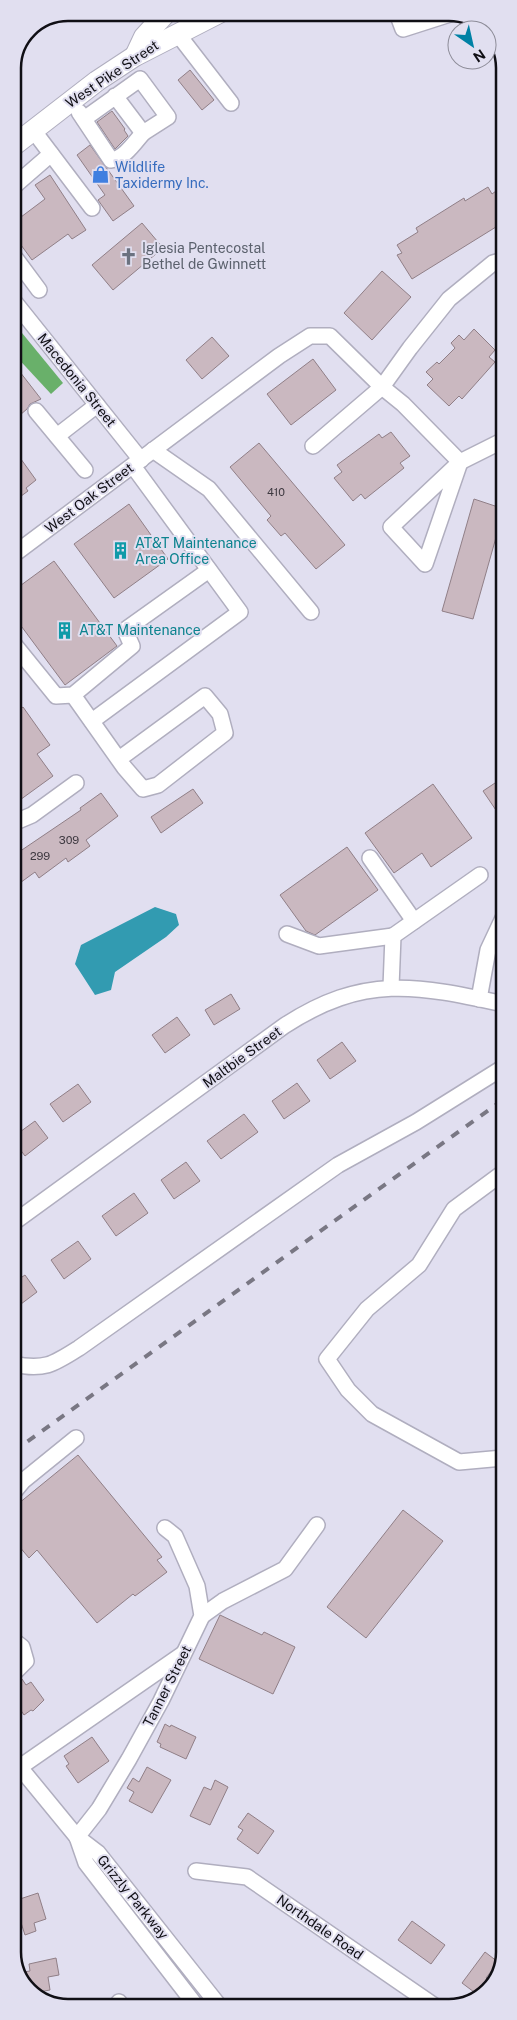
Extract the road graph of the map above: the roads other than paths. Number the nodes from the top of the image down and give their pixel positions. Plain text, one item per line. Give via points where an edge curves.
1 (159, 21) edge
2 (202, 21) edge
3 (400, 21) edge
4 (428, 21) edge
5 (176, 33) junction
6 (135, 56) junction
7 (115, 96) junction
8 (72, 100) junction
9 (231, 103) dead end
10 (84, 119) junction
11 (33, 130) junction
12 (143, 133) junction
13 (21, 139) edge
14 (51, 154) junction
15 (21, 180) edge
16 (92, 208) dead end
17 (496, 262) edge
18 (21, 266) edge
19 (38, 290) dead end
20 (21, 310) edge
21 (382, 388) junction
22 (96, 405) junction
23 (36, 410) dead end
24 (57, 436) junction
25 (496, 444) edge
26 (313, 446) dead end
27 (153, 450) junction
28 (460, 462) junction
29 (137, 463) junction
30 (85, 470) dead end
31 (21, 548) edge
32 (209, 570) junction
33 (312, 612) dead end
34 (21, 653) edge
35 (73, 694) junction
36 (92, 721) junction
37 (119, 759) junction
38 (76, 783) dead end
39 (21, 820) edge
40 (370, 858) dead end
41 (480, 875) dead end
42 (414, 921) junction
43 (496, 933) edge
44 (287, 934) dead end
45 (393, 936) junction
46 (391, 987) junction
47 (479, 999) junction
48 (496, 1002) edge
49 (496, 1072) edge
50 (496, 1178) edge
51 (21, 1218) edge
52 (21, 1365) edge
53 (76, 1438) dead end
54 (496, 1459) edge
55 (21, 1483) edge
56 (317, 1525) dead end
57 (165, 1528) dead end
58 (202, 1616) junction
59 (21, 1646) edge
60 (184, 1653) junction
61 (21, 1665) edge
62 (21, 1760) edge
63 (21, 1768) edge
64 (78, 1837) junction
65 (196, 1872) dead end
66 (191, 1999) edge
67 (214, 1999) edge
68 (426, 1999) edge

1 - 6 main road via 144,37
2 - 5 main road, West Pike Street
3 - 4 street via 403,29
5 - 6 main road, West Pike Street
5 - 9 street
6 - 8 main road, West Pike Street
7 - 10 street
7 - 12 street
7 - 12 street via 140,79 168,117
8 - 10 street
8 - 11 main road, West Pike Street
10 - 12 street via 110,160 127,151
11 - 13 main road, West Pike Street
11 - 14 street
14 - 15 street
14 - 16 street
17 - 21 street via 449,299
18 - 19 street
20 - 22 street, Macedonia Street
21 - 26 street
21 - 27 street, West Oak Street via 330,336 310,336
21 - 28 street via 404,404
22 - 24 street
22 - 29 street, Macedonia Street
23 - 24 street
24 - 30 street
25 - 28 street
27 - 29 street, West Oak Street
27 - 33 street via 209,490
28 - 28 street via 390,527 425,564 435,536
29 - 31 street, West Oak Street
29 - 32 street, Macedonia Street
32 - 35 street via 125,630 132,646
32 - 36 street, Macedonia Street via 240,612
34 - 35 street via 56,696
35 - 36 street
36 - 37 street
37 - 37 street via 143,789 158,785 225,733 220,714 205,696
38 - 39 street
40 - 42 street
41 - 42 street
42 - 45 street
43 - 47 street via 488,950
44 - 45 street via 319,946
45 - 46 street
46 - 47 street, Maltbie Street via 418,988
46 - 51 street, Maltbie Street via 338,997 304,1013
47 - 48 street, Maltbie Street
49 - 52 street via 416,1122 338,1165 52,1365
50 - 54 street via 454,1208 418,1265 367,1309 326,1359 348,1390 372,1414 459,1462
53 - 55 street
56 - 58 street via 285,1569 223,1601
57 - 58 street via 176,1536 197,1586
58 - 60 street, Tanner Street
59 - 61 street via 26,1660
60 - 62 street
60 - 64 street, Tanner Street via 129,1759
63 - 64 street
64 - 66 street, Grizzly Parkway via 86,1864
64 - 67 street, Grizzly Parkway via 98,1853
65 - 68 street, Northdale Road via 247,1877

